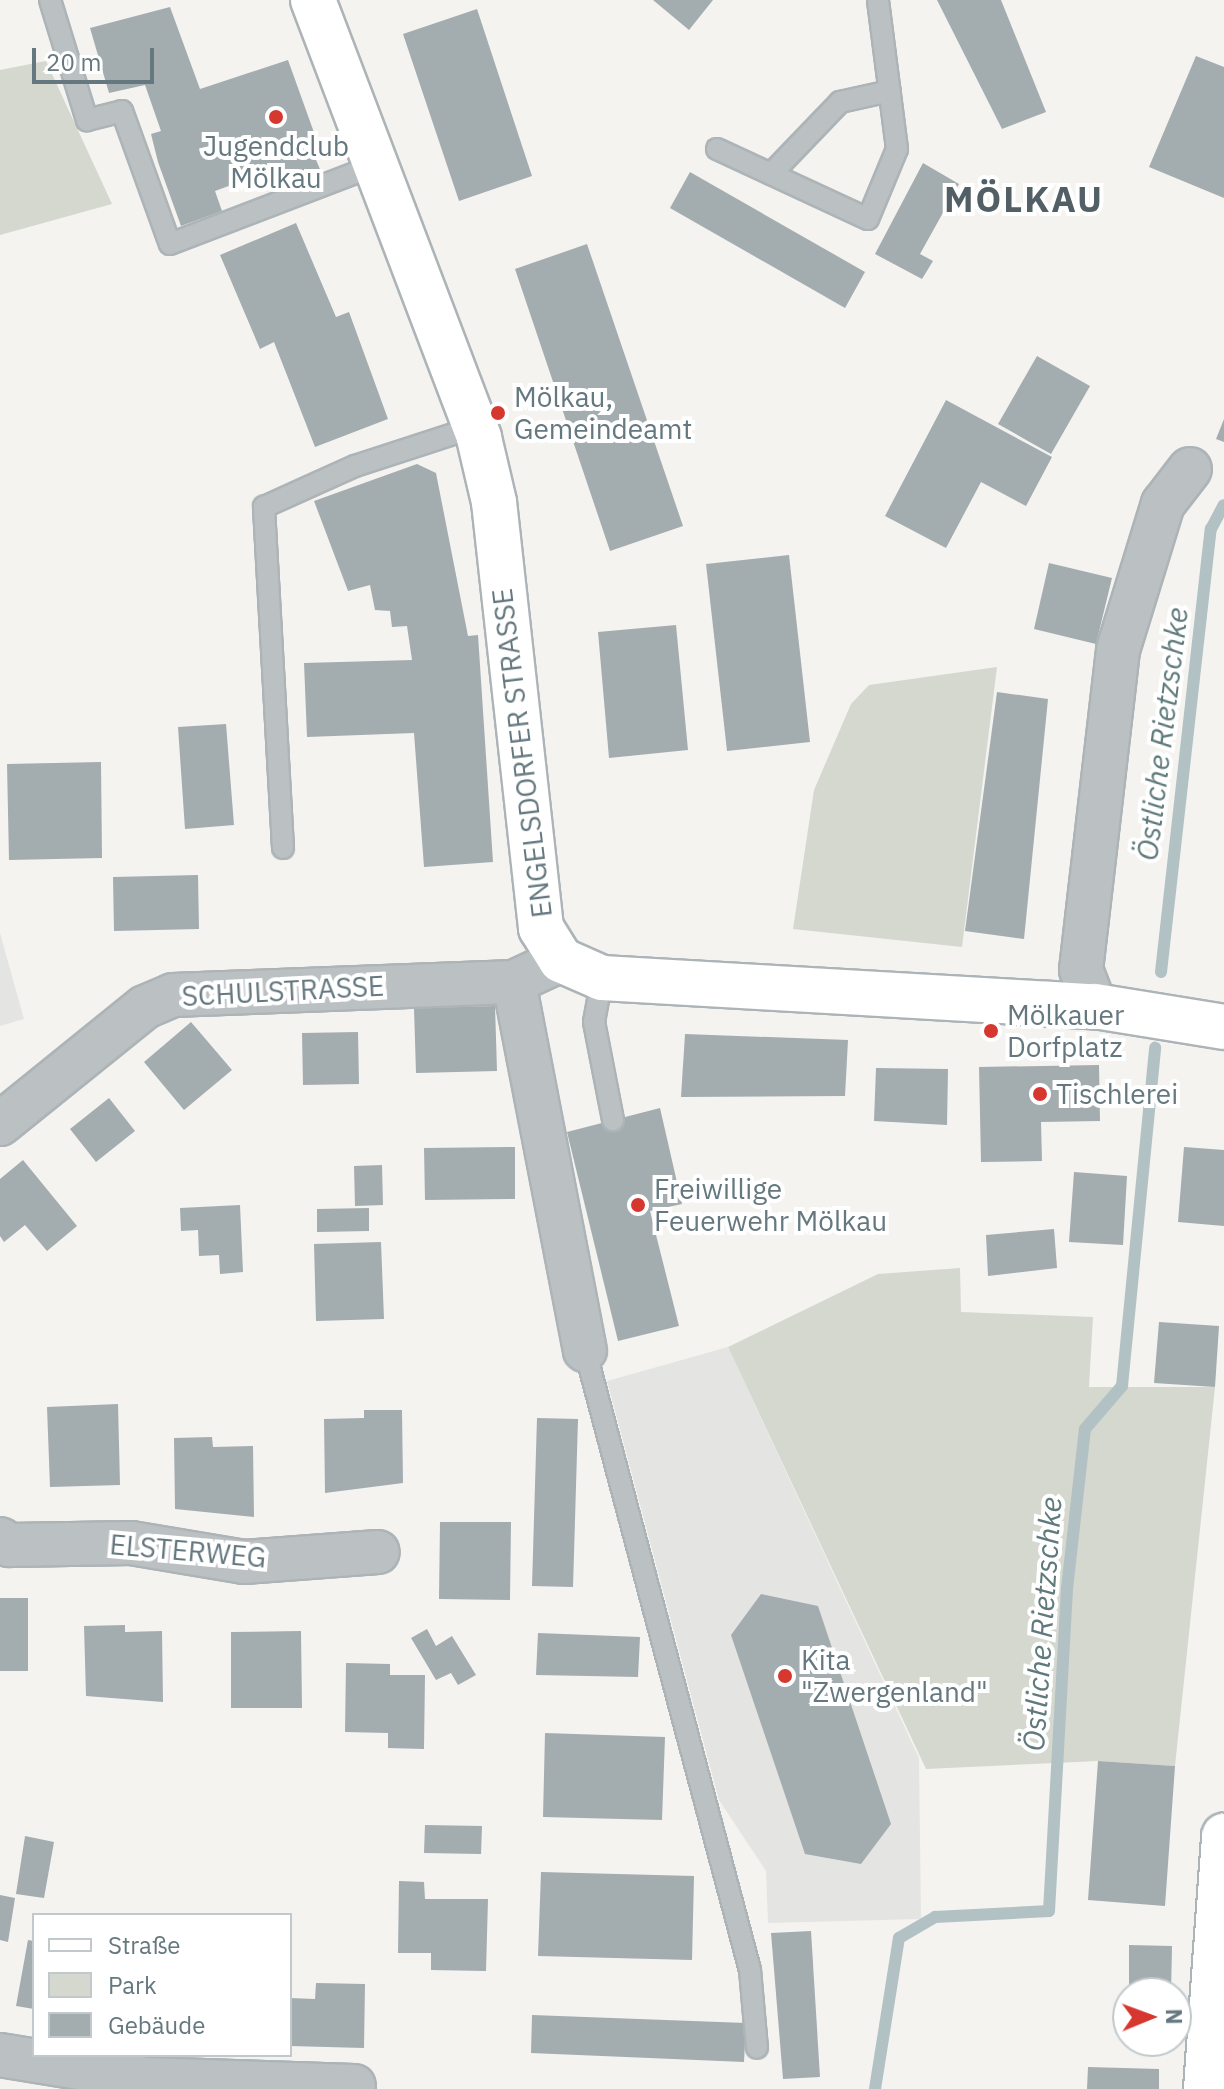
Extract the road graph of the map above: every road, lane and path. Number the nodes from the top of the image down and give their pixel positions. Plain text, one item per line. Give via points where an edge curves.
1 (50, 0) edge
2 (313, 0) edge
3 (878, 0) edge
4 (890, 91) junction
5 (717, 149) dead end
6 (376, 165) junction
7 (771, 174) junction
8 (475, 427) junction
9 (1190, 469) dead end
10 (283, 848) dead end
11 (561, 960) junction
12 (602, 978) junction
13 (514, 982) junction
14 (1095, 1006) junction
15 (1196, 1014) edge
16 (613, 1120) dead end
17 (0, 1124) edge
18 (585, 1350) joint
19 (0, 1539) edge
20 (378, 1552) dead end
21 (1224, 1836) edge
22 (757, 2048) dead end
23 (0, 2055) edge
24 (146, 2084) edge
25 (354, 2086) dead end
26 (1206, 2089) edge

1 - 6 lane via 87,120 122,111 170,244
2 - 6 main road, ENGELSDORFER STRASSE
3 - 4 lane
4 - 7 lane via 840,102
4 - 7 lane via 897,149 868,219
5 - 7 lane
6 - 8 main road, ENGELSDORFER STRASSE
8 - 10 lane via 355,466 264,507
8 - 11 main road, ENGELSDORFER STRASSE via 494,502 541,928
9 - 14 street via 1163,504 1118,650 1081,970
11 - 12 main road
11 - 13 street, SCHULSTRASSE
12 - 14 main road
12 - 16 lane via 594,1022
13 - 17 street, SCHULSTRASSE via 173,995 145,1007
13 - 18 street
14 - 15 main road
18 - 22 lane via 750,1970
19 - 20 street, ELSTERWEG via 9,1545 131,1543 244,1562
21 - 26 main road
23 - 24 street
24 - 25 street

